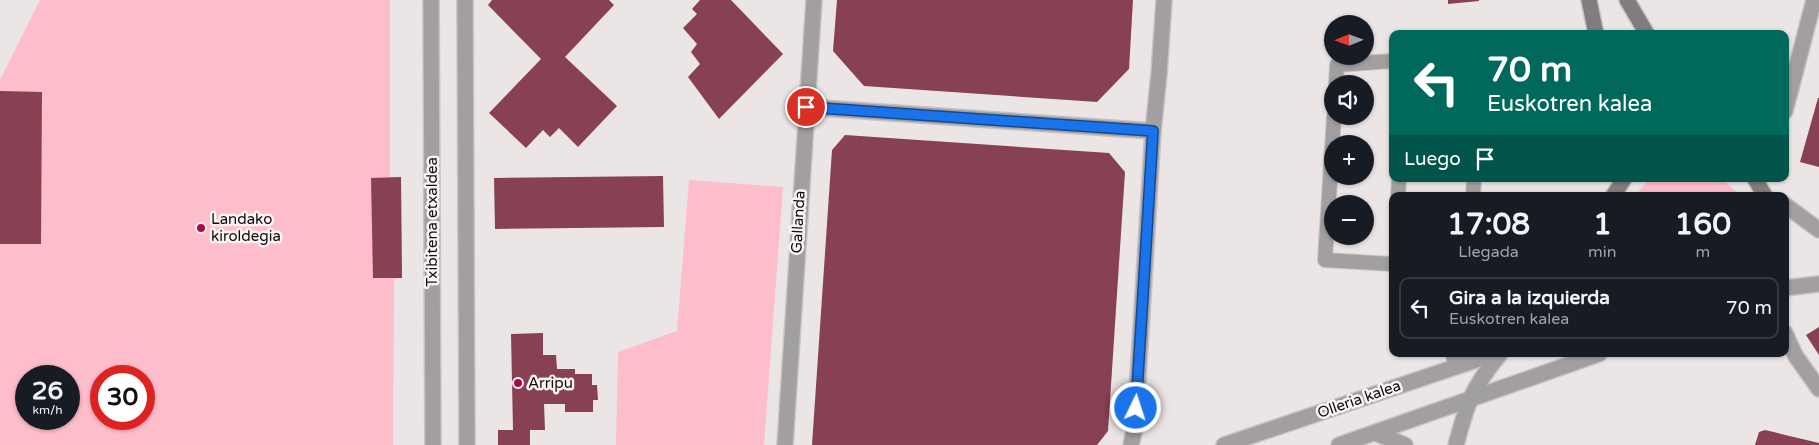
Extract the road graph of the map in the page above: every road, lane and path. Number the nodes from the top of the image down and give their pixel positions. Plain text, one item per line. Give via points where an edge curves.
1 (431, 0) edge
2 (465, 0) edge
3 (814, 0) edge
4 (1164, 0) edge
5 (1589, 0) edge
6 (1627, 0) edge
7 (1814, 0) edge
8 (1595, 30) edge
9 (1645, 30) edge
10 (1389, 61) edge
11 (1336, 75) edge
12 (1789, 97) edge
13 (806, 107) junction
14 (1333, 125) edge
15 (1153, 131) junction
16 (1789, 208) edge
17 (1819, 230) edge
18 (1389, 264) edge
19 (1819, 284) edge
20 (1789, 288) edge
21 (1790, 351) edge
22 (1474, 357) edge
23 (1498, 357) edge
24 (1590, 357) edge
25 (1454, 360) edge
26 (1819, 389) edge
27 (1468, 400) junction
28 (1375, 433) junction
29 (434, 445) edge
30 (467, 445) edge
31 (785, 445) edge
32 (1131, 445) edge
33 (1224, 445) edge
34 (1339, 445) edge
35 (1405, 445) edge
36 (1456, 445) edge

1 - 29 street, Txibitena etxaldea
2 - 30 street
3 - 13 street, Gallanda
4 - 15 street
5 - 8 main road
6 - 9 main road
7 - 12 street
10 - 11 lane via 1337,65
13 - 15 street
13 - 31 street, Gallanda
14 - 18 lane via 1325,260
15 - 32 street
16 - 17 street
19 - 20 street
21 - 26 street
22 - 25 street, Olleria kalea
23 - 27 street
24 - 27 street
25 - 33 street, Olleria kalea
27 - 28 street
27 - 36 street
28 - 34 street
28 - 35 street

